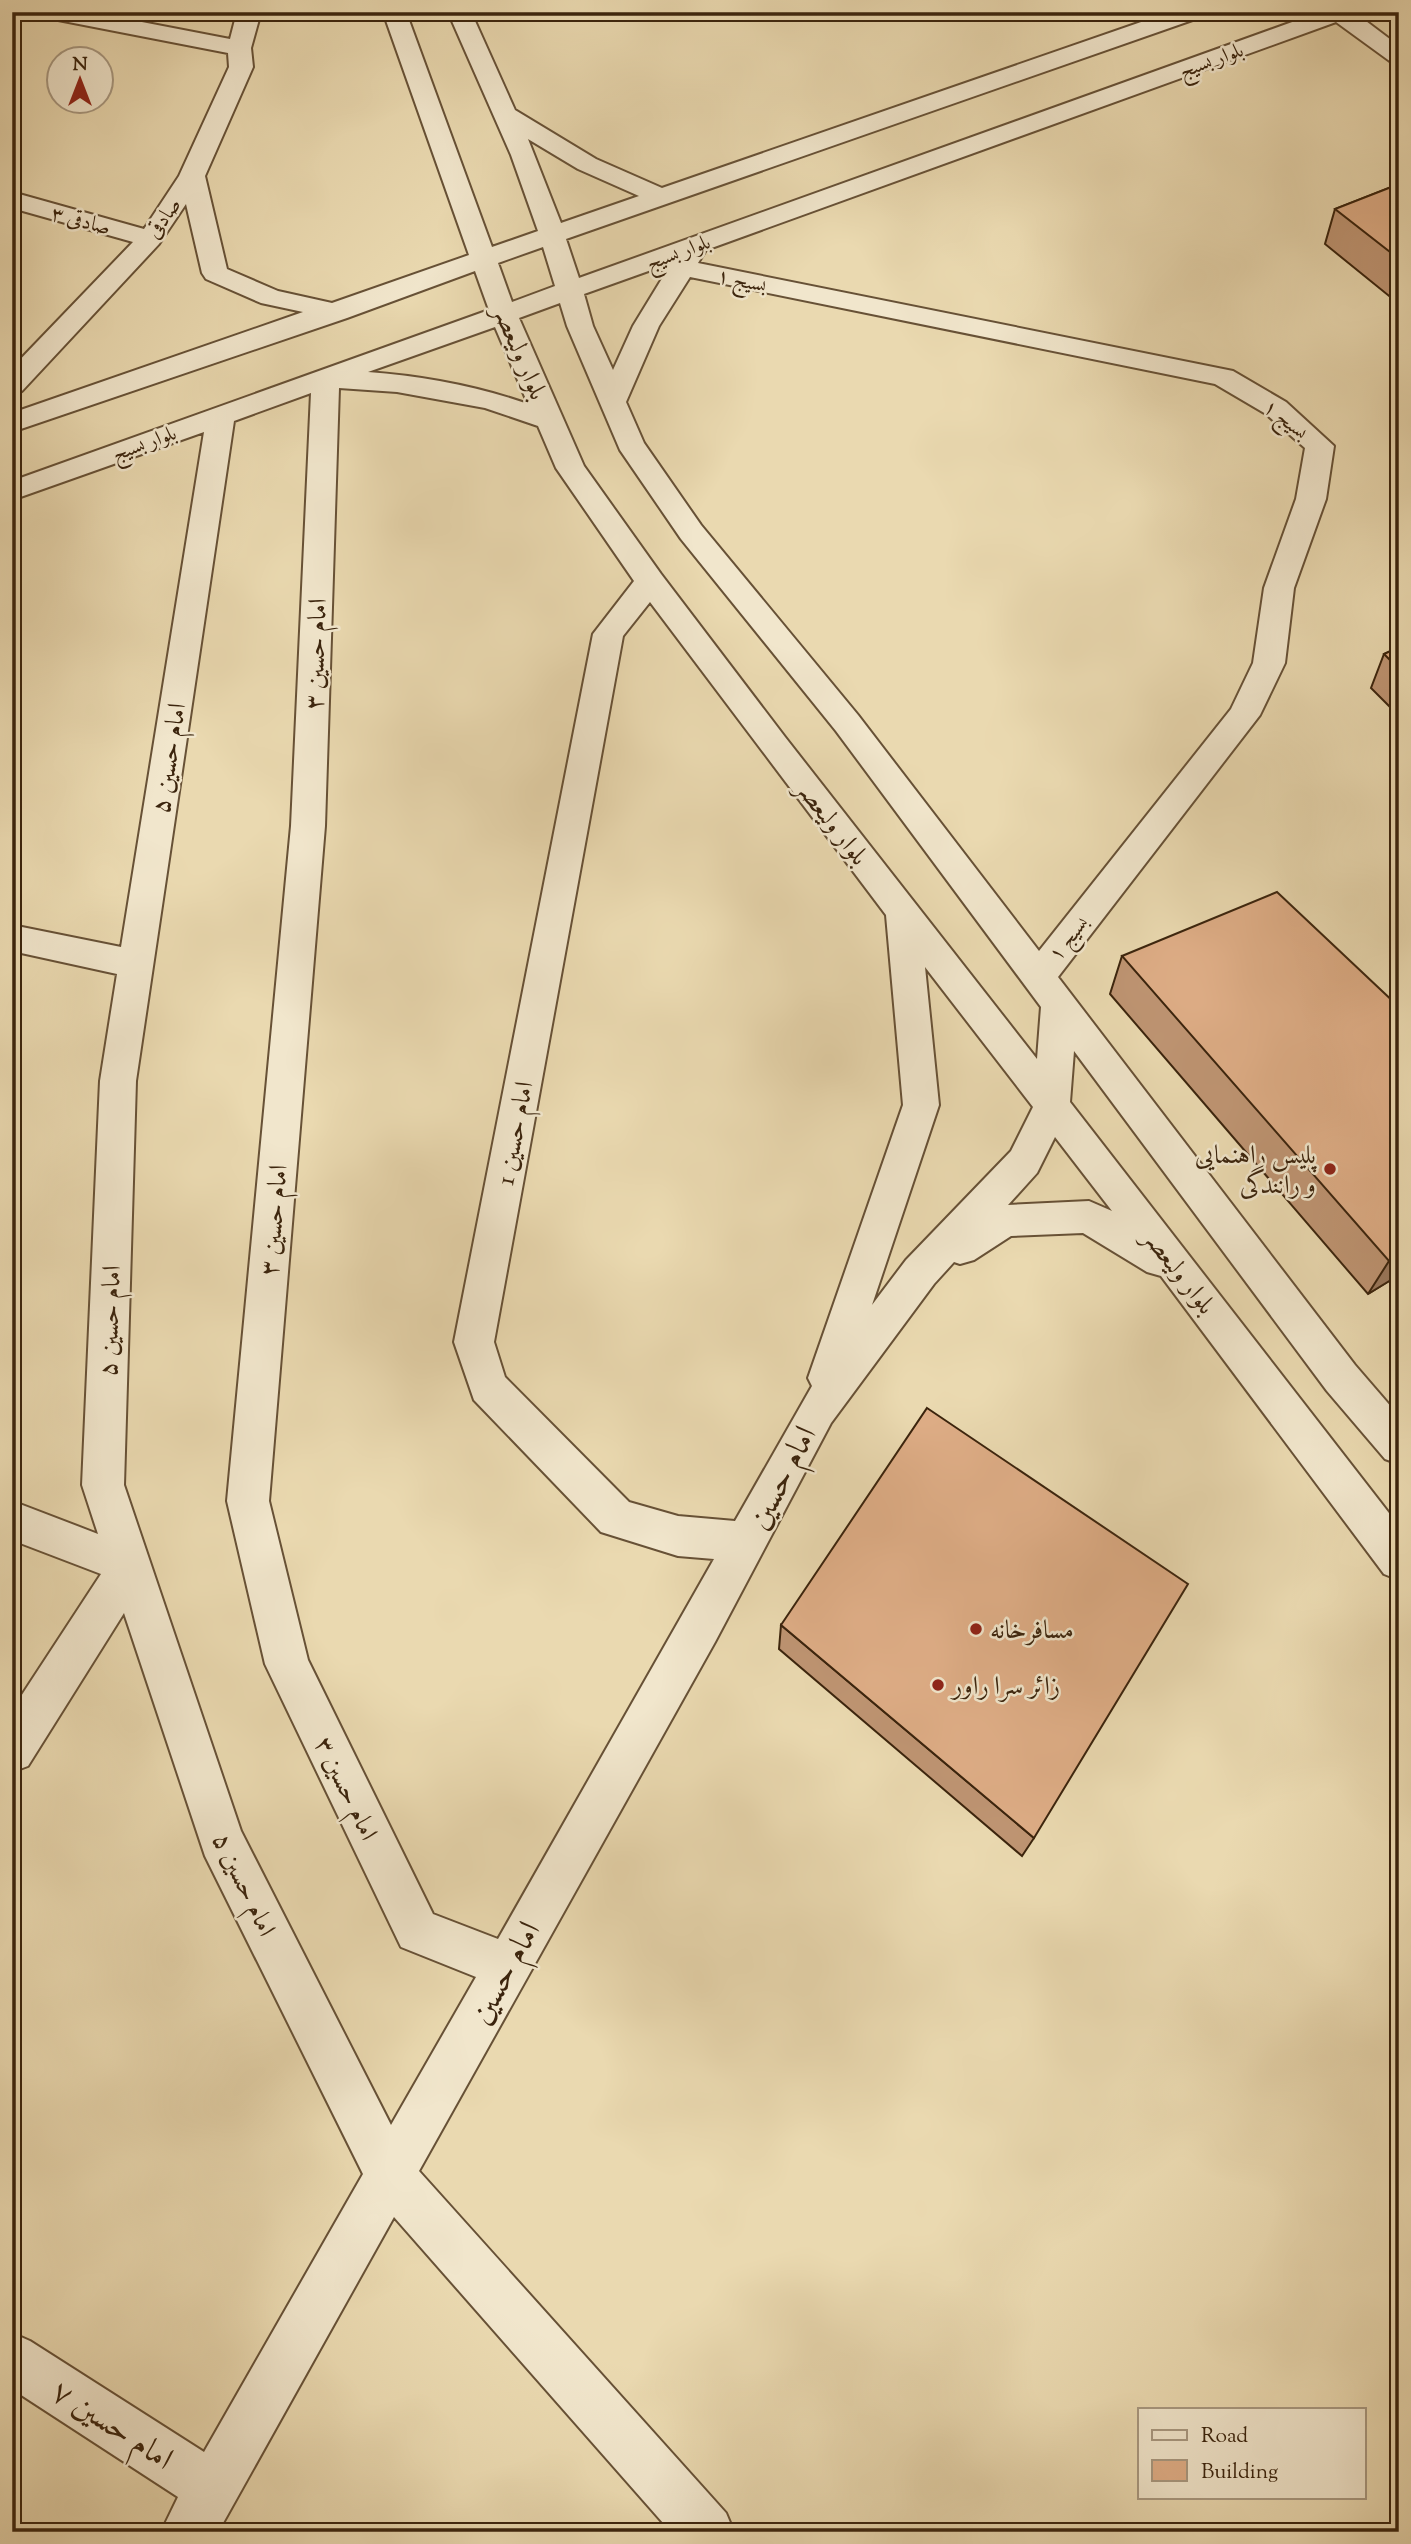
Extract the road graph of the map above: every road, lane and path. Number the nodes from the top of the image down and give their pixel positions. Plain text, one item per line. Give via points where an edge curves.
1 (54, 12) edge
2 (248, 12) edge
3 (394, 12) edge
4 (459, 12) edge
5 (1193, 12) edge
6 (1341, 13) edge
7 (239, 48) junction
8 (1399, 57) edge
9 (505, 114) junction
10 (192, 176) junction
11 (664, 198) junction
12 (12, 201) edge
13 (553, 236) junction
14 (150, 239) junction
15 (689, 256) junction
16 (485, 260) junction
17 (652, 261) joint
18 (568, 291) junction
19 (338, 312) junction
20 (504, 314) junction
21 (325, 377) junction
22 (12, 385) edge
23 (612, 402) junction
24 (221, 416) junction
25 (550, 421) junction
26 (12, 423) edge
27 (12, 491) edge
28 (650, 580) junction
29 (903, 913) junction
30 (12, 938) edge
31 (136, 964) junction
32 (1049, 991) junction
33 (1052, 1105) junction
34 (920, 1272) junction
35 (1181, 1272) junction
36 (1340, 1378) junction
37 (817, 1410) junction
38 (1399, 1410) edge
39 (1399, 1446) edge
40 (12, 1520) edge
41 (746, 1542) junction
42 (1399, 1560) edge
43 (130, 1566) junction
44 (12, 1750) edge
45 (507, 1965) junction
46 (390, 2175) junction
47 (12, 2359) edge
48 (201, 2510) edge
49 (707, 2532) edge

1 - 7 street
2 - 7 street, صادقی
3 - 16 street, بلوار ولیعصر
4 - 9 street
5 - 11 street, بلوار بسیج
6 - 8 street
6 - 15 street, بلوار بسیج
7 - 10 street, صادقی via 241,67
9 - 11 street via 587,164
9 - 13 street
10 - 14 street, صادقی
10 - 19 street via 215,272 270,297
11 - 13 street, بلوار بسیج
12 - 14 street, صادقی ۳
13 - 16 street, بلوار بسیج
13 - 18 street
14 - 22 street, صادقی
15 - 17 street, بسیج ۱
15 - 23 street via 646,326
15 - 32 street, بسیج ۱ via 1223,377 1276,408 1320,446 1311,499 1279,588 1269,663 1244,715
16 - 19 street, بلوار بسیج
16 - 20 street, بلوار ولیعصر
17 - 18 street, بلوار بسیج
18 - 20 street, بلوار بسیج
18 - 23 street
19 - 26 street, بلوار بسیج
20 - 21 street, بلوار بسیج
20 - 25 street, بلوار ولیعصر
21 - 24 street, بلوار بسیج
21 - 25 street via 397,383 490,400
21 - 45 street, امام حسین ۳ via 308,826 248,1502 287,1664 417,1931
23 - 32 street via 630,444 691,532 847,723
24 - 27 street, بلوار بسیج
24 - 31 street, امام حسین ۵
25 - 28 street, بلوار ولیعصر via 570,468
28 - 29 street, بلوار ولیعصر
28 - 41 street, امام حسین 1 via 608,634 474,1342 488,1387 616,1518 678,1536
29 - 33 street, بلوار ولیعصر
29 - 37 street via 921,1105
30 - 31 street
31 - 43 street, امام حسین ۵ via 118,1081 103,1486
32 - 33 street
32 - 36 street
33 - 34 street via 1024,1162
33 - 35 street, بلوار ولیعصر
34 - 35 street via 1004,1221 1047,1217 1089,1217
34 - 37 street
35 - 42 street, بلوار ولیعصر
36 - 38 street
36 - 39 street
37 - 41 street, امام حسین
40 - 43 street
41 - 45 street, امام حسین
43 - 44 street
43 - 46 street, امام حسین ۵ via 221,1840
45 - 46 street, امام حسین
46 - 48 street, امام حسین
46 - 49 street, امام حسین ۵
47 - 48 street, امام حسین ۷

